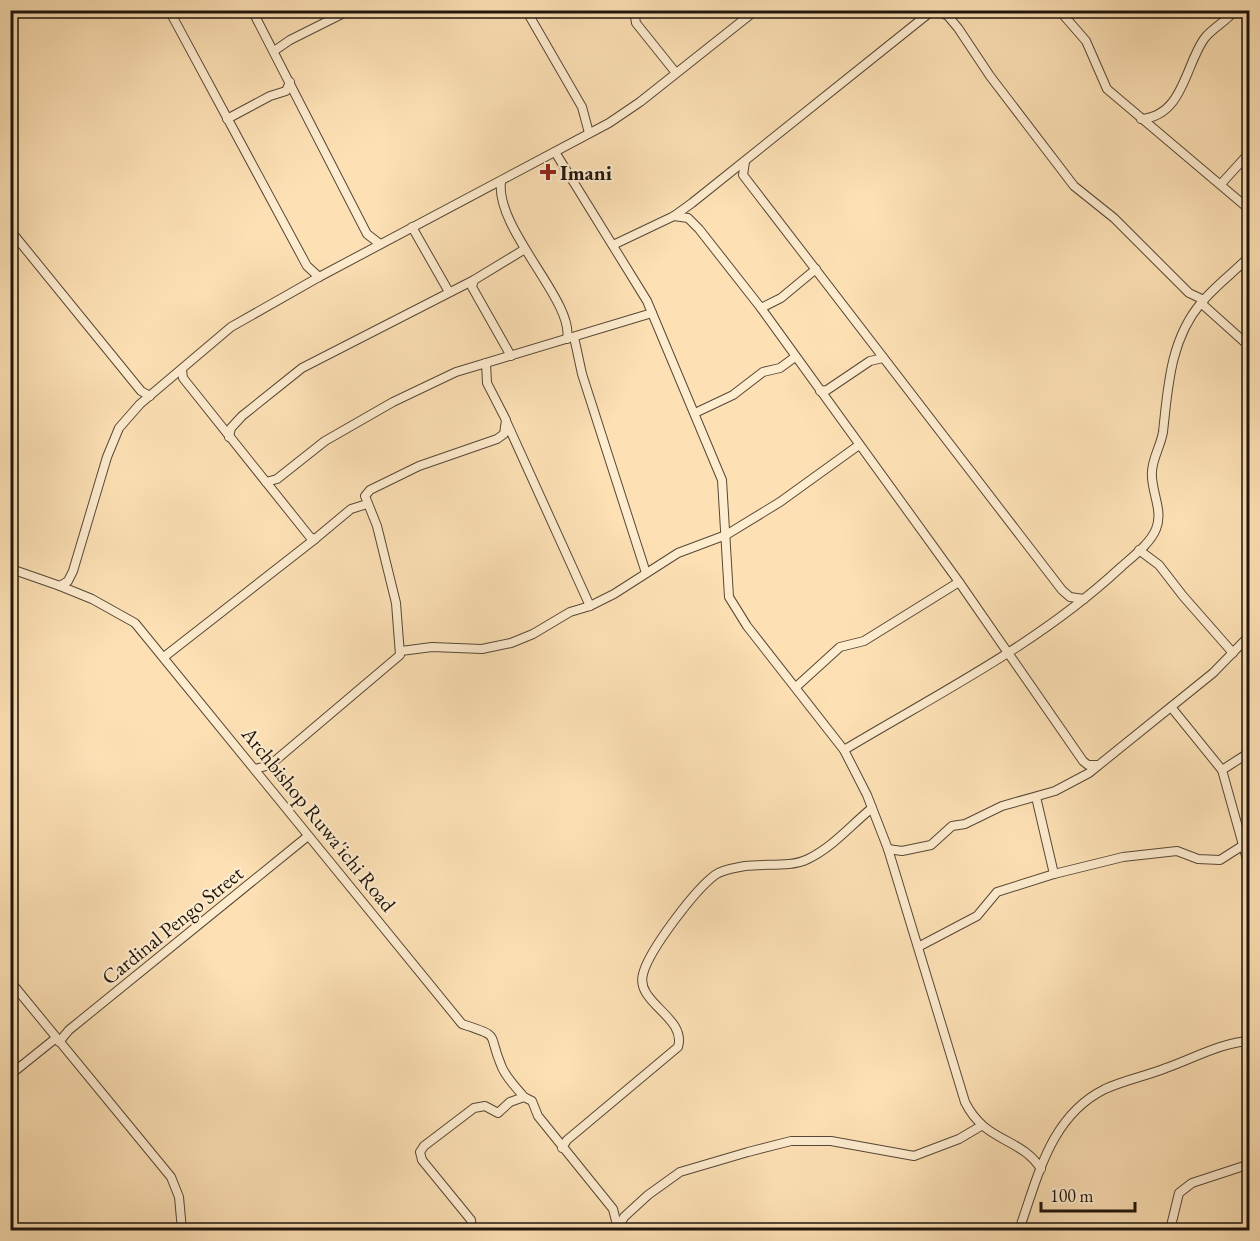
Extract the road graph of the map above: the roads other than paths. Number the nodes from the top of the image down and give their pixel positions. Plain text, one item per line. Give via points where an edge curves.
1 (169, 10) edge
2 (252, 10) edge
3 (350, 10) edge
4 (526, 10) edge
5 (634, 10) edge
6 (756, 10) edge
7 (935, 10) edge
8 (1059, 10) edge
9 (1235, 10) edge
10 (338, 13) edge
11 (274, 51) junction
12 (676, 73) junction
13 (290, 82) junction
14 (227, 119) junction
15 (1141, 119) junction
16 (589, 133) junction
17 (555, 152) junction
18 (1250, 152) edge
19 (745, 162) junction
20 (732, 172) junction
21 (743, 175) junction
22 (501, 182) junction
23 (1221, 184) junction
24 (692, 203) junction
25 (1250, 210) edge
26 (674, 216) junction
27 (688, 218) junction
28 (412, 227) junction
29 (10, 230) edge
30 (380, 244) junction
31 (613, 245) junction
32 (525, 249) junction
33 (1250, 256) edge
34 (816, 269) junction
35 (319, 277) junction
36 (474, 280) junction
37 (448, 292) junction
38 (1203, 301) junction
39 (761, 309) junction
40 (652, 313) junction
41 (570, 338) junction
42 (1250, 347) edge
43 (511, 356) junction
44 (795, 357) junction
45 (883, 358) junction
46 (486, 363) junction
47 (182, 370) junction
48 (820, 391) junction
49 (150, 396) junction
50 (695, 413) junction
51 (506, 420) junction
52 (229, 437) junction
53 (859, 446) junction
54 (266, 482) junction
55 (367, 504) junction
56 (726, 535) junction
57 (315, 539) junction
58 (1140, 550) junction
59 (12, 570) edge
60 (646, 573) junction
61 (959, 582) junction
62 (60, 586) junction
63 (1087, 598) junction
64 (590, 606) junction
65 (1250, 635) edge
66 (401, 651) junction
67 (1009, 653) junction
68 (1233, 653) junction
69 (164, 657) junction
70 (796, 687) junction
71 (1171, 707) junction
72 (844, 750) junction
73 (1250, 752) edge
74 (1098, 765) junction
75 (255, 769) junction
76 (1222, 770) junction
77 (1036, 797) junction
78 (872, 808) junction
79 (309, 836) junction
80 (1242, 846) junction
81 (888, 849) junction
82 (1250, 870) edge
83 (1054, 873) junction
84 (918, 947) junction
85 (10, 981) edge
86 (57, 1040) junction
87 (1250, 1041) edge
88 (10, 1075) edge
89 (524, 1097) junction
90 (981, 1126) junction
91 (562, 1143) junction
92 (1047, 1151) junction
93 (1029, 1153) junction
94 (1250, 1164) edge
95 (1041, 1169) junction
96 (618, 1229) edge
97 (182, 1230) edge
98 (472, 1230) edge
99 (1019, 1230) edge
100 (1170, 1230) edge

1 - 14 street
2 - 11 street
3 - 10 street
4 - 16 street via 582,107
5 - 12 street via 636,23
6 - 12 street
7 - 19 street
7 - 38 street via 948,16 958,28 1074,186 1114,218 1189,293
8 - 15 street via 1086,41 1107,89
9 - 15 street via 1205,37 1171,103 1151,118
10 - 11 street
11 - 13 street
12 - 16 street via 640,102
13 - 14 street via 286,91
13 - 30 street via 367,234
14 - 35 street via 307,266
15 - 23 street
16 - 17 street
17 - 22 street
17 - 31 street
18 - 23 street
19 - 20 street
19 - 21 street
20 - 21 street
20 - 24 street
21 - 34 street
22 - 28 street
22 - 32 street via 501,200
23 - 25 street
24 - 26 street
24 - 27 street
26 - 27 street
26 - 31 street
27 - 39 street
28 - 30 street
28 - 37 street
29 - 49 street via 141,392
30 - 35 street
31 - 40 street
32 - 36 street
32 - 41 street via 568,324
33 - 38 street
34 - 39 street
34 - 45 street
35 - 47 street via 231,327
36 - 37 street
36 - 43 street via 474,292
37 - 52 street via 302,368 242,416
38 - 42 street
38 - 58 street via 1182,335 1171,364 1162,434 1152,468 1159,516 1157,528
39 - 44 street
40 - 41 street
40 - 50 street
41 - 43 street
41 - 60 street
43 - 46 street
44 - 48 street
44 - 50 street
45 - 48 street via 870,361
45 - 63 street via 1062,590 1078,600
46 - 51 street via 487,383
46 - 54 street via 456,372 393,402 325,441 285,474
47 - 49 street
47 - 52 street via 183,378
48 - 53 street
49 - 62 street via 120,428 73,571
50 - 56 street via 722,480
51 - 55 street via 504,434 497,439 419,466 380,485 365,496
51 - 64 street
52 - 54 street
53 - 56 street
53 - 61 street
54 - 57 street via 306,534
55 - 57 street via 351,509
55 - 66 street via 380,537 396,603
56 - 60 street via 678,553
56 - 70 street via 729,597
57 - 69 street
58 - 63 street
58 - 68 street via 1159,565
59 - 62 street, Archbishop Ruwa'ichi Road
60 - 64 street
61 - 67 street
61 - 70 street via 864,641 840,647
62 - 69 street, Archbishop Ruwa'ichi Road via 124,614
63 - 67 street
64 - 66 street via 570,612 511,643 482,649 432,647
65 - 68 street
66 - 75 street via 270,765
67 - 72 street
67 - 74 street via 1083,761
68 - 71 street
69 - 75 street, Archbishop Ruwa'ichi Road
70 - 72 street
71 - 74 street
71 - 76 street
72 - 78 street
73 - 76 street
74 - 77 street via 1055,791
75 - 79 street, Archbishop Ruwa'ichi Road
76 - 80 street
77 - 81 street via 952,826 931,846 902,852
77 - 83 street
78 - 81 street
78 - 91 street via 851,829 808,860 743,866 714,876 657,944 642,977 646,991 676,1028 680,1036 678,1047
79 - 86 street, Cardinal Pengo Street
79 - 89 street, Archbishop Ruwa'ichi Road via 462,1024 494,1038 502,1069
80 - 82 street
80 - 83 street via 1220,860 1198,860 1177,851 1123,856
81 - 84 street
83 - 84 street via 997,892 977,916
84 - 90 street via 955,1072 968,1108
85 - 86 street
86 - 88 street, Cardinal Pengo Street
86 - 97 street via 171,1177
87 - 92 street via 1099,1093 1060,1127
89 - 91 street via 532,1101 538,1116
89 - 98 street via 510,1102 498,1113 484,1106 474,1108 420,1152 422,1160 471,1220
90 - 93 street
90 - 96 street via 914,1156 831,1142 791,1141 748,1152 680,1172 648,1194 624,1217
91 - 96 street via 613,1209
92 - 93 street
92 - 95 street
93 - 95 street
94 - 100 street via 1192,1183 1179,1193
95 - 99 street

